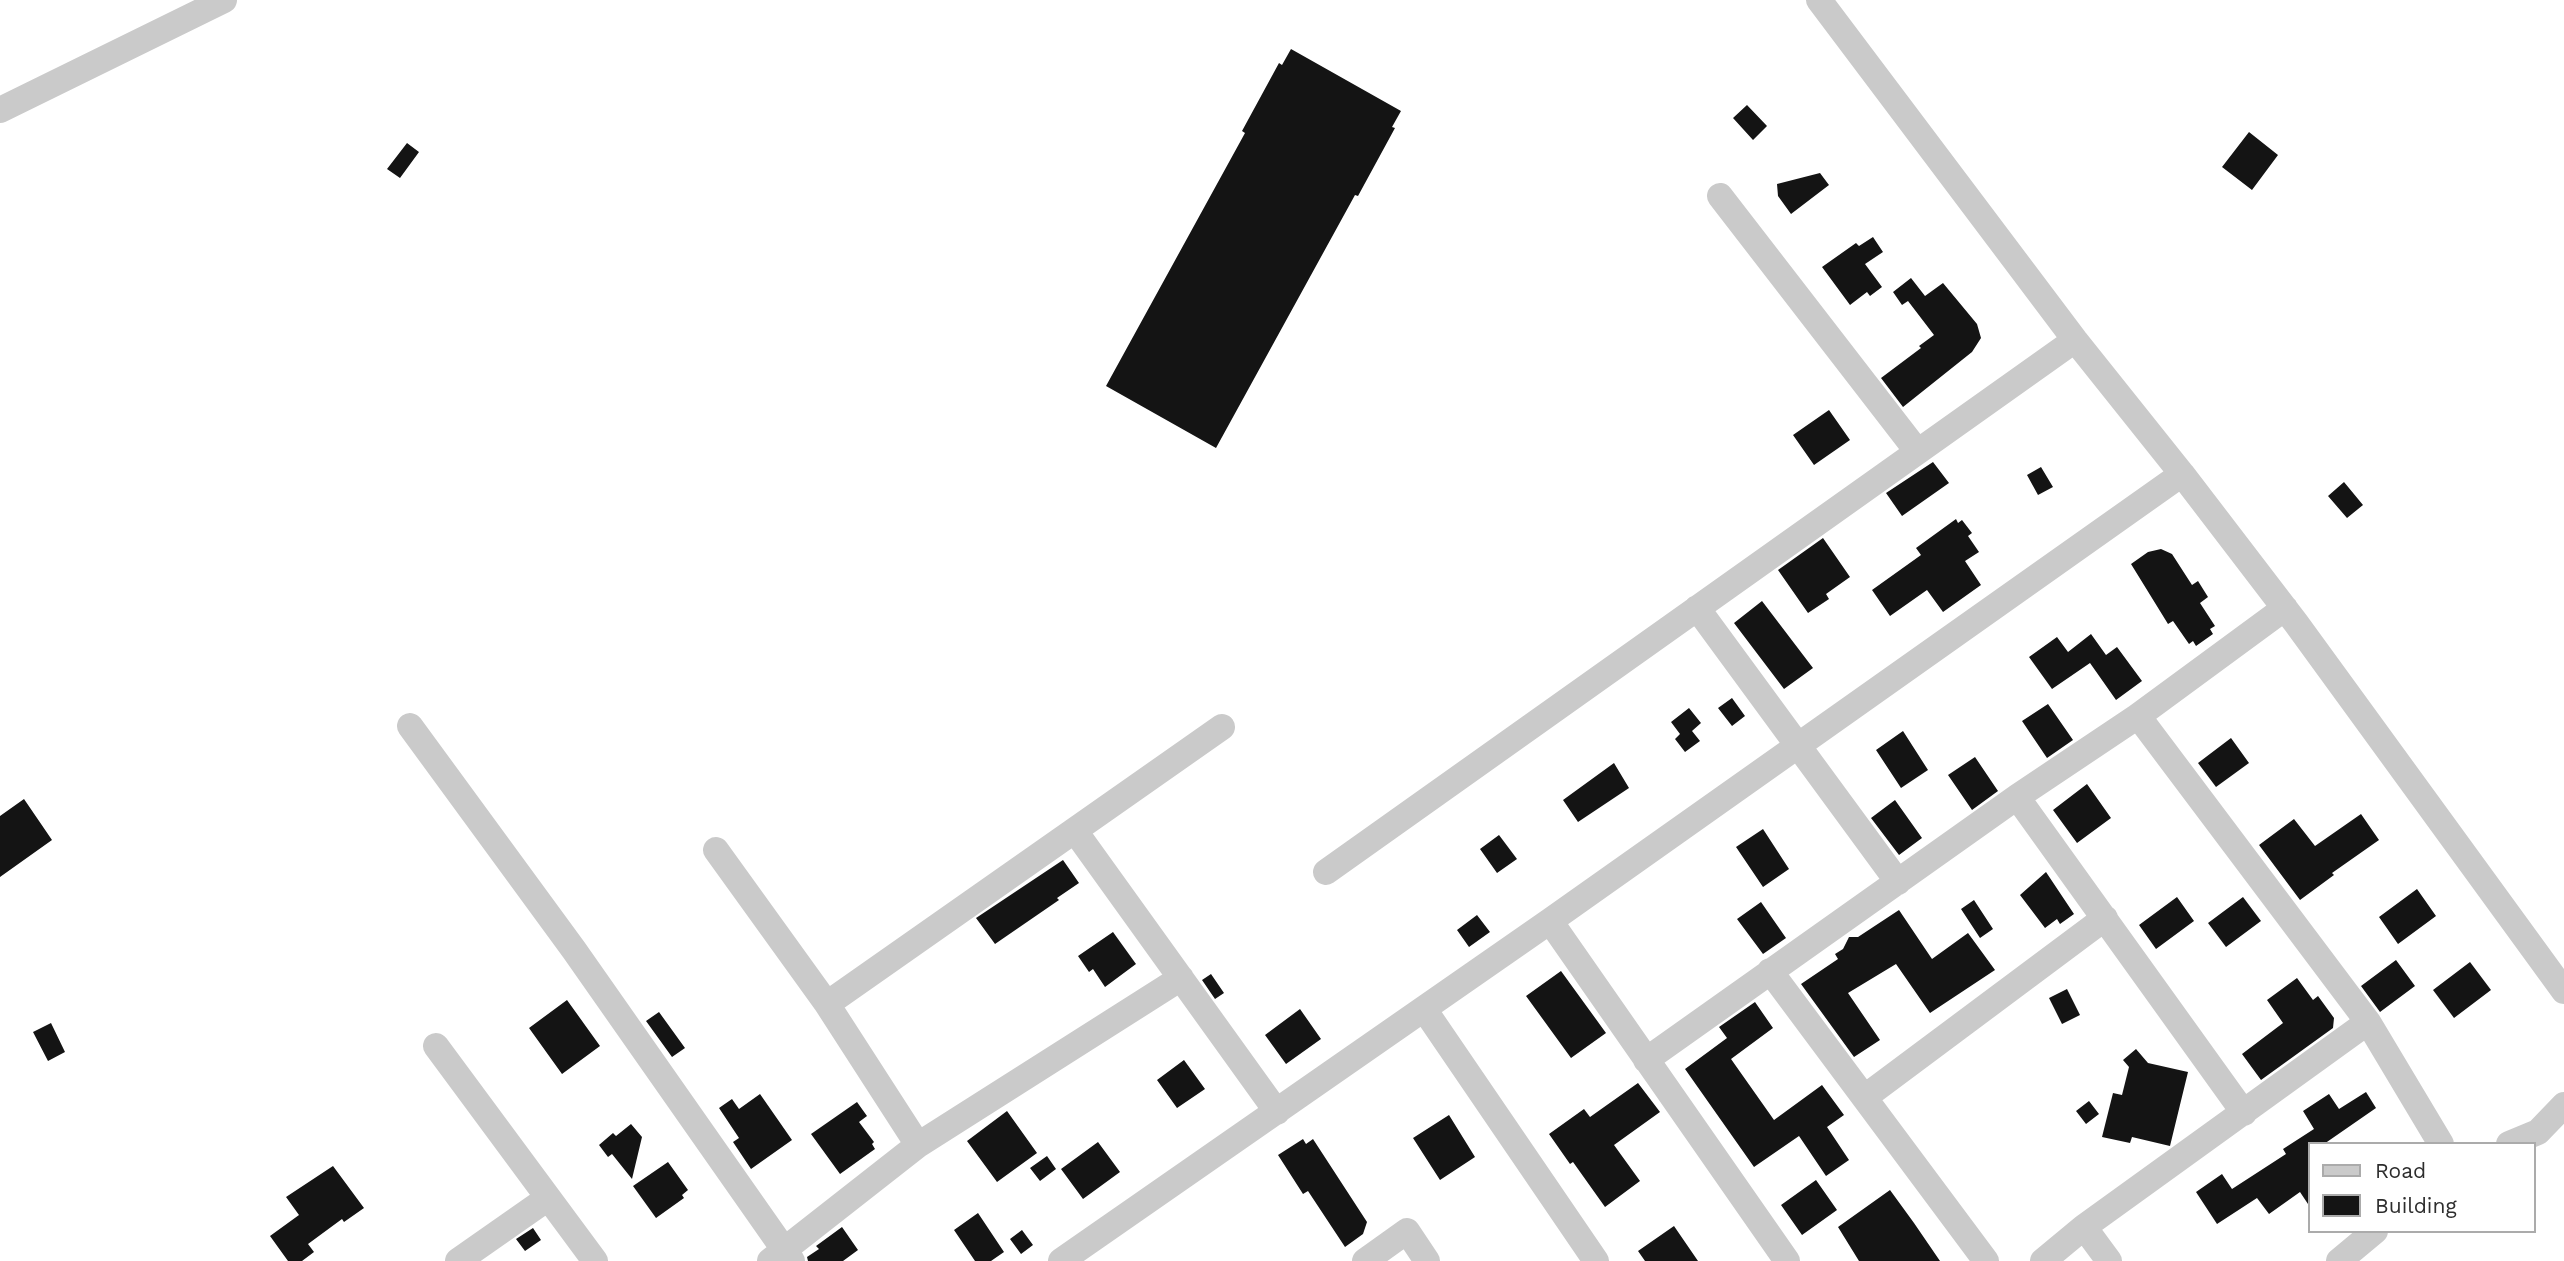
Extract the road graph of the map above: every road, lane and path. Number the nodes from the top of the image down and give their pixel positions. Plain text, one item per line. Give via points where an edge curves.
1 (224, 0) edge
2 (1819, 0) edge
3 (0, 110) edge
4 (1720, 196) dead end
5 (2075, 340) junction
6 (1917, 451) junction
7 (2182, 474) junction
8 (1697, 608) junction
9 (2285, 608) junction
10 (2138, 716) junction
11 (410, 726) dead end
12 (1222, 727) dead end
13 (1799, 746) junction
14 (2017, 797) junction
15 (1075, 831) junction
16 (716, 850) dead end
17 (1326, 872) dead end
18 (1898, 882) junction
19 (2105, 918) junction
20 (1550, 921) junction
21 (1770, 971) junction
22 (1181, 978) junction
23 (2564, 990) edge
24 (827, 1004) junction
25 (1424, 1009) junction
26 (2368, 1022) junction
27 (436, 1046) dead end
28 (1646, 1060) junction
29 (1865, 1097) junction
30 (2564, 1105) edge
31 (1277, 1112) junction
32 (2244, 1113) junction
33 (2440, 1142) edge
34 (2514, 1142) edge
35 (918, 1144) junction
36 (548, 1198) junction
37 (2084, 1227) junction
38 (2373, 1233) edge
39 (782, 1258) edge
40 (458, 1261) edge
41 (595, 1261) edge
42 (1061, 1261) edge
43 (1365, 1261) edge
44 (1427, 1261) edge
45 (1596, 1261) edge
46 (1787, 1261) edge
47 (1986, 1261) edge
48 (2043, 1261) edge
49 (2109, 1261) edge
50 (2339, 1261) edge

1 - 3 street
2 - 5 street
4 - 6 street
5 - 6 street
5 - 7 street
6 - 8 street
7 - 9 street
7 - 13 street
8 - 13 street
8 - 17 street
9 - 10 street
9 - 23 street
10 - 14 street
10 - 26 street
11 - 39 street via 574,950
12 - 15 street
13 - 18 street
13 - 20 street
14 - 18 street
14 - 19 street
15 - 22 street
15 - 24 street
16 - 24 street
18 - 21 street
19 - 29 street
19 - 32 street
20 - 25 street
20 - 28 street
21 - 28 street
21 - 29 street
22 - 31 street
22 - 35 street
24 - 35 street
25 - 31 street
25 - 45 street
26 - 32 street
26 - 33 street
27 - 36 street
28 - 46 street
29 - 47 street
30 - 34 street via 2538,1132
31 - 42 street
32 - 37 street
35 - 39 street
36 - 40 street
36 - 41 street
37 - 48 street
37 - 49 street
38 - 50 street
43 - 44 street via 1407,1231

